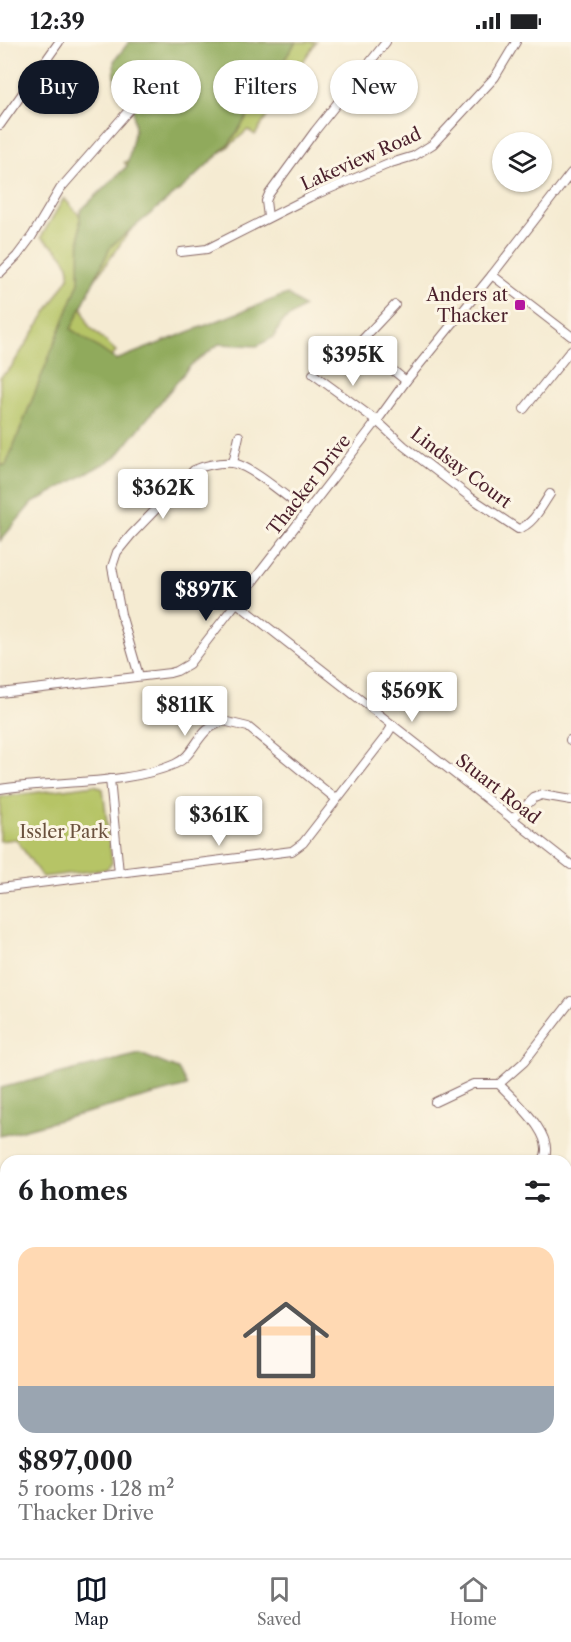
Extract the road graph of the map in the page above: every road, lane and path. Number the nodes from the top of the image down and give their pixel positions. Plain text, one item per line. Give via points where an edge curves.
1 (59, 42) edge
2 (386, 42) edge
3 (516, 42) edge
4 (126, 114) edge
5 (0, 125) edge
6 (571, 173) edge
7 (268, 217) junction
8 (181, 252) dead end
9 (0, 273) edge
10 (492, 275) junction
11 (395, 305) dead end
12 (571, 336) edge
13 (571, 350) edge
14 (314, 374) dead end
15 (406, 381) junction
16 (524, 409) dead end
17 (377, 421) junction
18 (239, 436) dead end
19 (233, 463) junction
20 (550, 494) dead end
21 (307, 512) junction
22 (237, 603) junction
23 (139, 676) junction
24 (0, 693) edge
25 (393, 725) junction
26 (111, 779) junction
27 (0, 789) edge
28 (336, 799) junction
29 (571, 800) edge
30 (512, 819) junction
31 (571, 865) edge
32 (119, 873) junction
33 (0, 888) edge
34 (571, 1001) edge
35 (568, 1011) edge
36 (499, 1084) junction
37 (435, 1102) dead end
38 (546, 1155) edge

1 - 5 street
2 - 7 street via 269,194
3 - 7 street, Lakeview Road via 495,78 433,144 414,156
4 - 9 street via 60,189 27,243
6 - 10 street, Thacker Drive
7 - 8 street, Lakeview Road via 207,249
10 - 12 street
10 - 15 street, Thacker Drive
11 - 15 street via 362,340
13 - 16 street
14 - 17 street
15 - 17 street, Thacker Drive
17 - 20 street, Lindsay Court via 430,466 518,529 524,528
17 - 21 street, Thacker Drive
18 - 19 street
19 - 21 street via 246,467
19 - 23 street via 195,470 117,552 113,581
21 - 22 street, Thacker Drive
22 - 23 street, Thacker Drive via 183,668
22 - 25 street, Stuart Road
23 - 24 street, Thacker Drive
25 - 28 street
25 - 30 street, Stuart Road
26 - 27 street
26 - 28 street via 176,764 207,730 223,722 248,727
26 - 32 street
28 - 32 street via 303,843 292,851
29 - 30 street via 542,795
30 - 31 street, Stuart Road
32 - 33 street
34 - 35 street
35 - 36 street via 524,1062
36 - 37 street via 473,1084
36 - 38 street via 539,1128 548,1146

